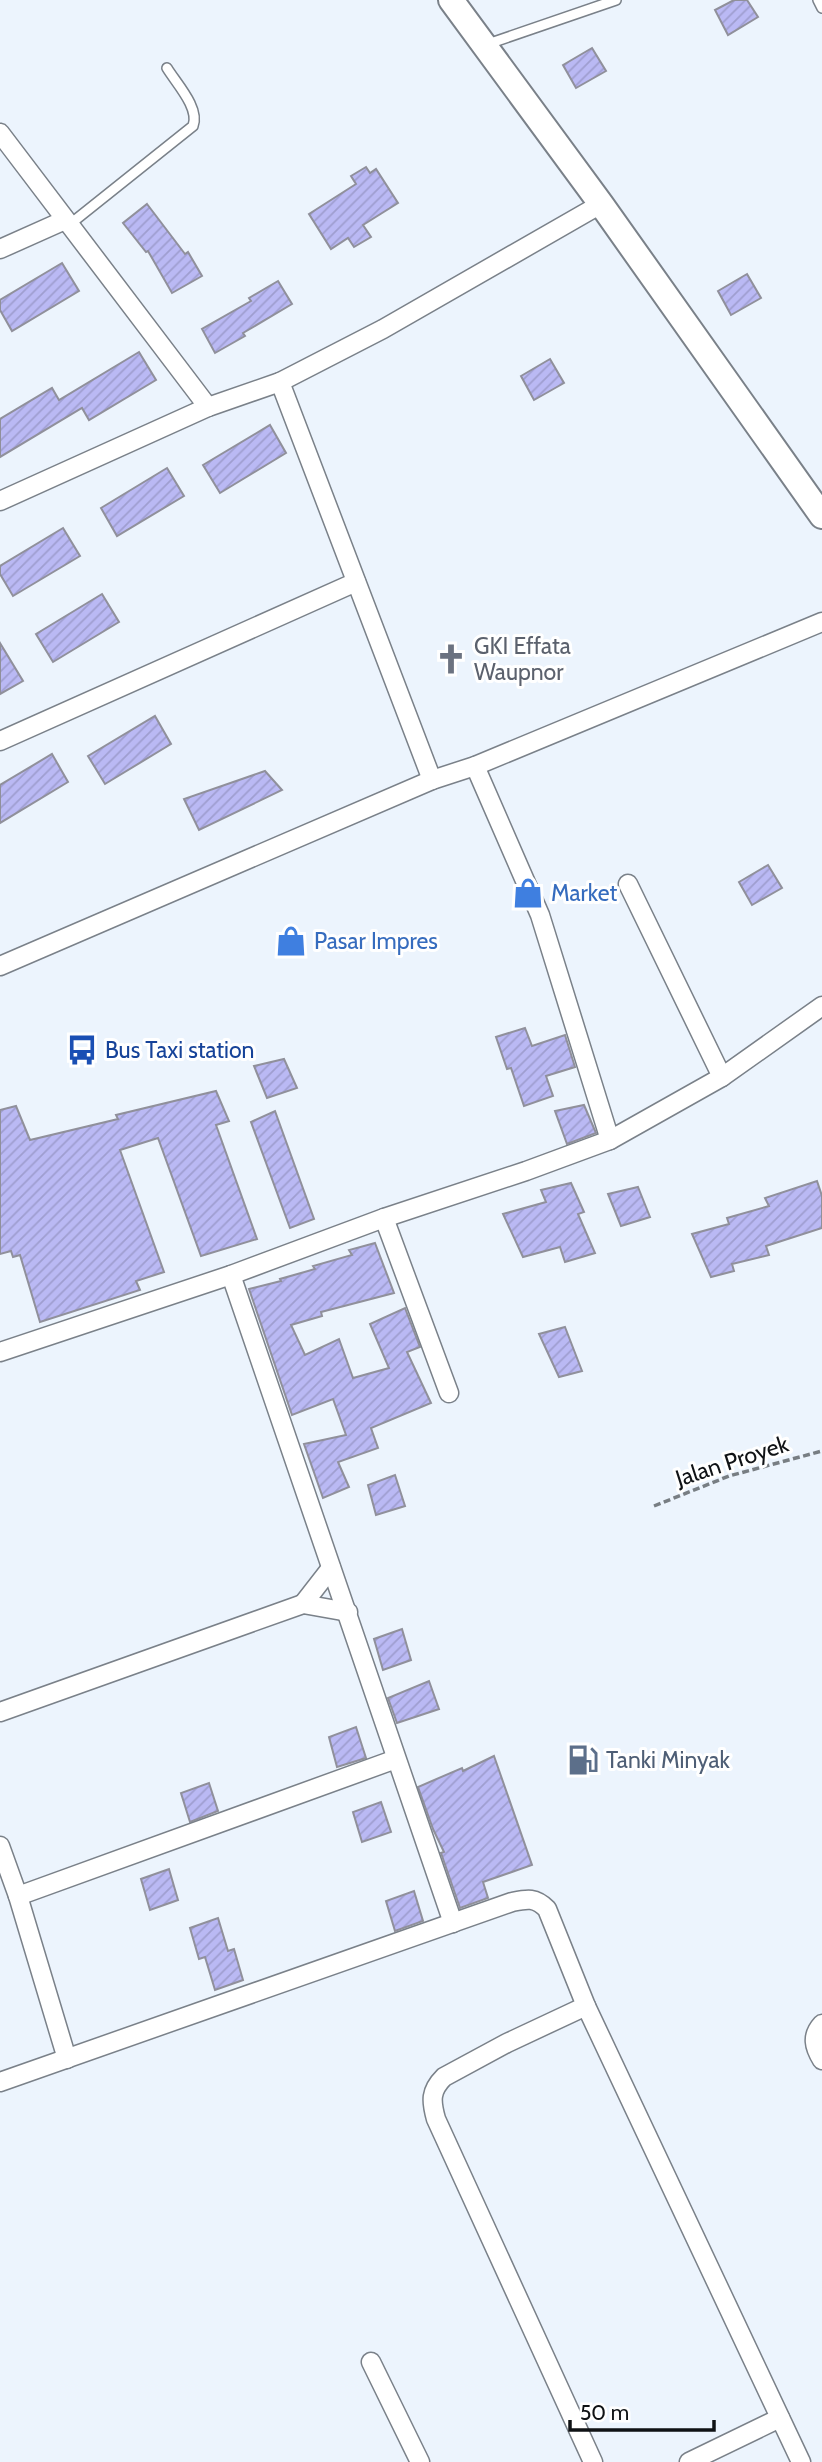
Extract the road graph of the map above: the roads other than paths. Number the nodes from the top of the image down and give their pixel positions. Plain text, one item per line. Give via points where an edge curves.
1 (451, 0) edge
2 (616, 0) edge
3 (818, 0) edge
4 (822, 8) edge
5 (484, 46) junction
6 (167, 68) dead end
7 (0, 133) edge
8 (601, 204) junction
9 (67, 223) junction
10 (0, 248) edge
11 (280, 382) junction
12 (208, 407) junction
13 (0, 501) edge
14 (822, 516) edge
15 (356, 582) junction
16 (822, 622) edge
17 (0, 741) edge
18 (475, 766) junction
19 (432, 780) junction
20 (628, 884) dead end
21 (0, 966) edge
22 (822, 1006) edge
23 (722, 1077) junction
24 (610, 1140) junction
25 (384, 1218) junction
26 (231, 1275) junction
27 (0, 1352) edge
28 (449, 1393) dead end
29 (331, 1568) junction
30 (303, 1604) junction
31 (348, 1612) junction
32 (0, 1712) edge
33 (396, 1759) junction
34 (0, 1846) edge
35 (18, 1896) junction
36 (453, 1923) junction
37 (586, 2006) junction
38 (822, 2024) edge
39 (67, 2059) junction
40 (822, 2060) edge
41 (0, 2082) edge
42 (371, 2362) dead end
43 (780, 2418) junction
44 (420, 2462) edge
45 (593, 2462) edge
46 (689, 2462) edge
47 (801, 2462) edge

1 - 5 main road
2 - 5 lane
3 - 4 lane
5 - 8 main road
6 - 9 lane via 194,111 193,126
7 - 9 street
8 - 11 street via 383,329
8 - 14 main road
9 - 10 street
9 - 12 street
11 - 12 street
11 - 15 street
12 - 13 street
15 - 17 street
15 - 19 street
16 - 18 street
18 - 19 street
18 - 24 street via 540,915
19 - 21 street
20 - 23 street
22 - 23 street
23 - 24 street
24 - 25 street
25 - 26 street
25 - 28 street
26 - 27 street
26 - 29 street
29 - 30 street
29 - 31 street
30 - 31 street
30 - 32 street
31 - 33 street
33 - 35 street
33 - 36 street
34 - 35 street
35 - 39 street
36 - 37 street via 512,1902 540,1902 547,1909
36 - 39 street
37 - 43 street
37 - 45 street via 444,2077 432,2095 436,2119
38 - 40 street via 814,2041
39 - 41 street
42 - 44 street
43 - 46 street
43 - 47 street

